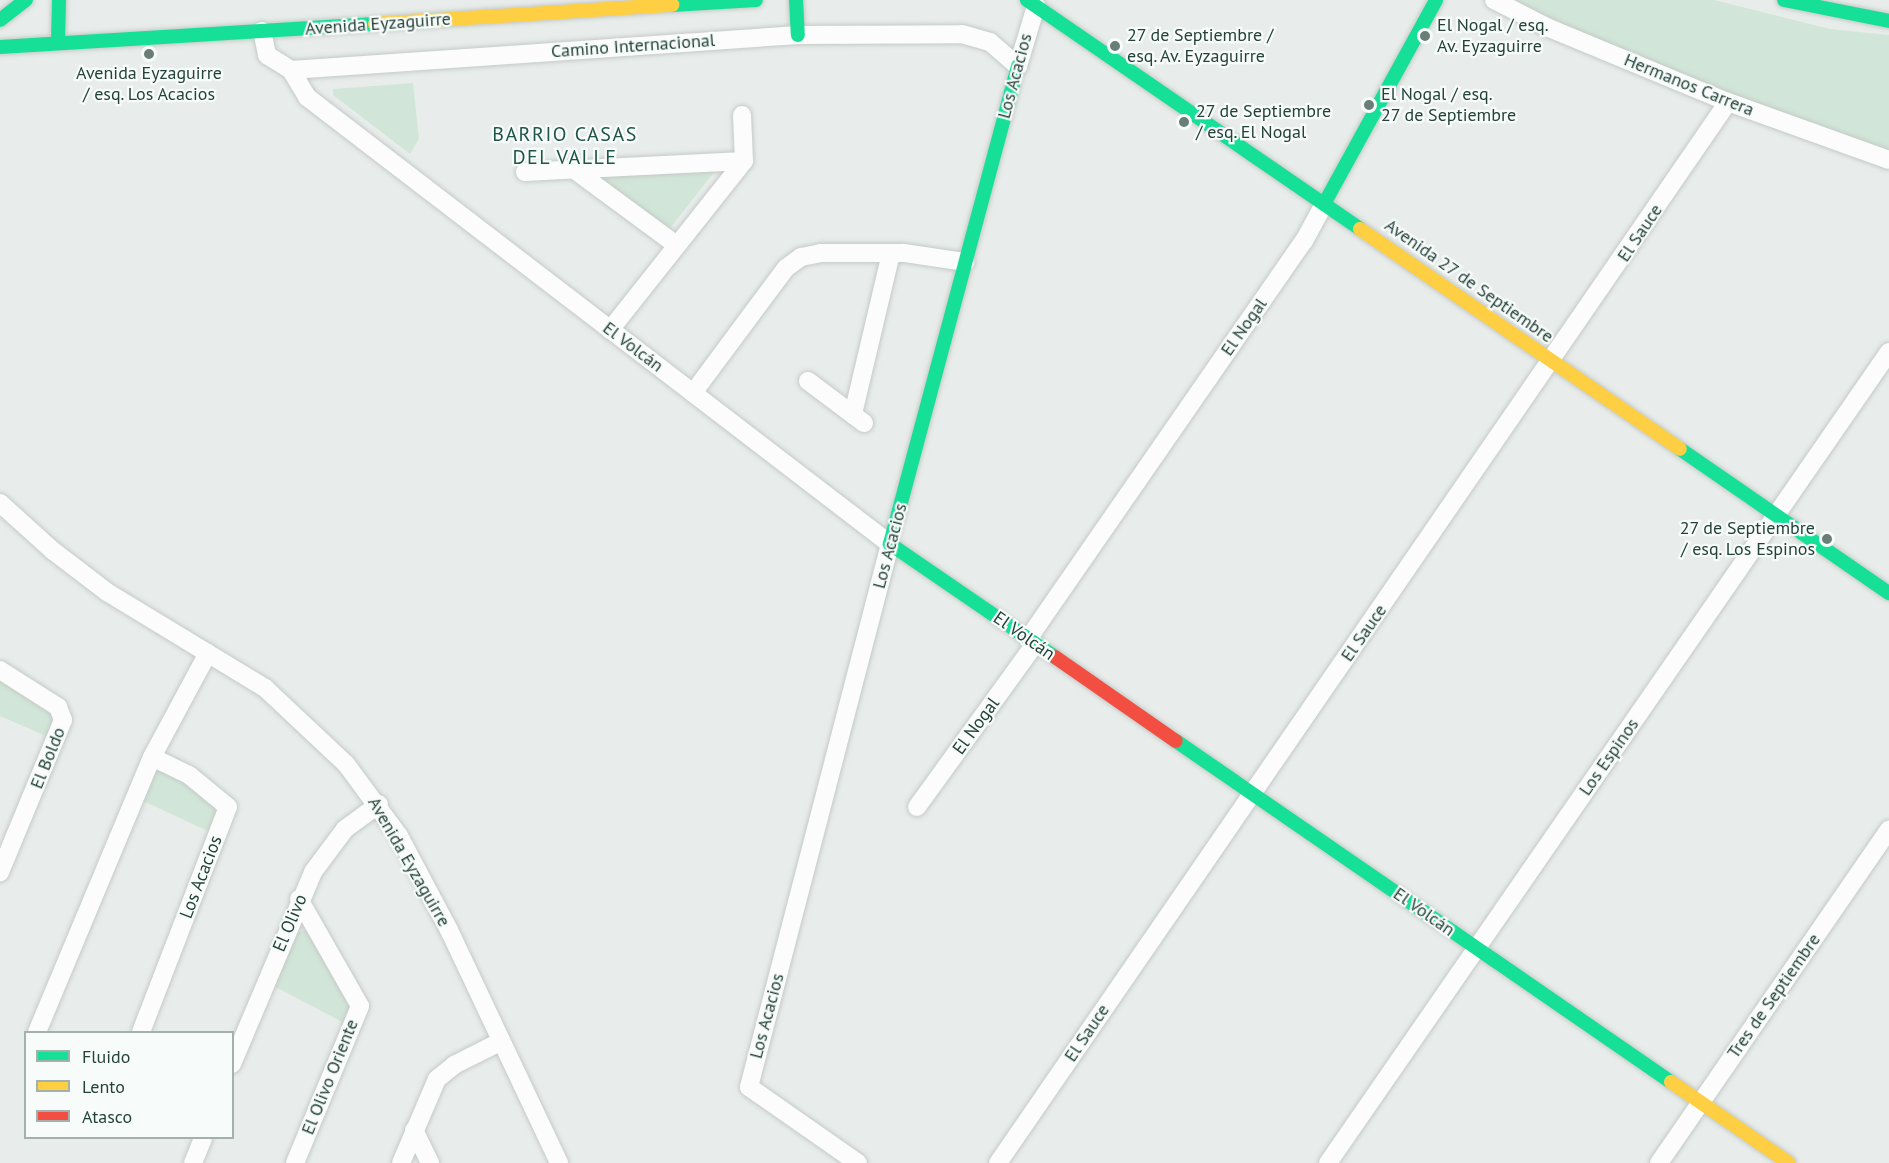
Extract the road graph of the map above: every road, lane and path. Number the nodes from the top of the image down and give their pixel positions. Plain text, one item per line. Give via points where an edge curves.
1 (26, 0) edge
2 (59, 0) edge
3 (756, 0) edge
4 (796, 0) edge
5 (1436, 0) edge
6 (1494, 0) edge
7 (1784, 0) edge
8 (1031, 3) edge
9 (0, 20) edge
10 (1889, 21) edge
11 (262, 32) junction
12 (798, 35) junction
13 (58, 42) junction
14 (0, 46) edge
15 (1017, 66) junction
16 (291, 70) junction
17 (1728, 102) junction
18 (742, 116) dead end
19 (1889, 160) edge
20 (744, 161) junction
21 (572, 168) junction
22 (525, 172) dead end
23 (1324, 204) junction
24 (675, 244) junction
25 (891, 253) junction
26 (965, 262) junction
27 (610, 330) junction
28 (1889, 351) edge
29 (1552, 361) junction
30 (808, 381) dead end
31 (693, 393) junction
32 (0, 503) edge
33 (1776, 515) junction
34 (890, 544) junction
35 (1889, 593) edge
36 (1031, 641) junction
37 (208, 653) junction
38 (0, 670) edge
39 (152, 757) junction
40 (1252, 794) junction
41 (379, 804) junction
42 (917, 807) dead end
43 (1889, 830) edge
44 (0, 872) edge
45 (299, 899) junction
46 (1477, 948) junction
47 (38, 1031) edge
48 (141, 1031) edge
49 (501, 1042) junction
50 (234, 1059) edge
51 (1701, 1102) junction
52 (414, 1130) junction
53 (202, 1139) edge
54 (429, 1161) edge
55 (193, 1163) edge
56 (295, 1163) edge
57 (401, 1163) edge
58 (559, 1163) edge
59 (858, 1163) edge
60 (998, 1163) edge
61 (1328, 1163) edge
62 (1659, 1163) edge
63 (1788, 1163) edge

1 - 9 street
2 - 13 street
3 - 11 street, Avenida Eyzaguirre
4 - 12 street
5 - 23 street, El Nogal
6 - 17 street, Hermanos Carrera via 1549,28
7 - 10 street
8 - 15 street, Los Acacios
8 - 23 street, Avenida 27 de Septiembre
11 - 13 street, Avenida Eyzaguirre
11 - 16 street via 267,55
12 - 15 street, Camino Internacional via 962,34 990,42
12 - 16 street, Camino Internacional
13 - 14 street, Avenida Eyzaguirre
15 - 26 street, Los Acacios
16 - 27 street, El Volcán via 307,97
17 - 19 street, Hermanos Carrera
17 - 29 street, El Sauce
18 - 20 street
20 - 21 street
20 - 24 street
21 - 22 street
21 - 24 street
23 - 29 street, Avenida 27 de Septiembre
23 - 36 street, El Nogal via 1304,241
24 - 27 street
25 - 26 street
25 - 30 street via 859,418
25 - 31 street via 810,254 793,262
26 - 34 street, Los Acacios
27 - 31 street, El Volcán
28 - 33 street, Los Espinos
29 - 33 street, Avenida 27 de Septiembre
29 - 40 street, El Sauce
31 - 34 street, El Volcán
32 - 37 street, Avenida Eyzaguirre via 107,592
33 - 35 street, Avenida 27 de Septiembre
33 - 46 street, Los Espinos
34 - 36 street, El Volcán
34 - 59 street, Los Acacios via 749,1087
36 - 40 street, El Volcán
36 - 42 street, El Nogal
37 - 39 street
37 - 41 street, Avenida Eyzaguirre via 265,688 346,764
38 - 44 street, El Boldo via 58,707 63,720
39 - 47 street
39 - 48 street, Los Acacios via 189,776 228,807
40 - 46 street, El Volcán
40 - 60 street, El Sauce
41 - 45 street, El Olivo via 329,847
41 - 49 street, Avenida Eyzaguirre via 449,930
43 - 51 street, Tres de Septiembre
45 - 50 street, El Olivo
45 - 56 street, El Olivo Oriente via 360,1006
46 - 51 street, El Volcán
46 - 61 street, Los Espinos
49 - 52 street via 441,1073
49 - 58 street, Avenida Eyzaguirre
51 - 62 street, Tres de Septiembre
51 - 63 street, El Volcán
52 - 54 street
52 - 57 street
53 - 55 street
54 - 57 street

